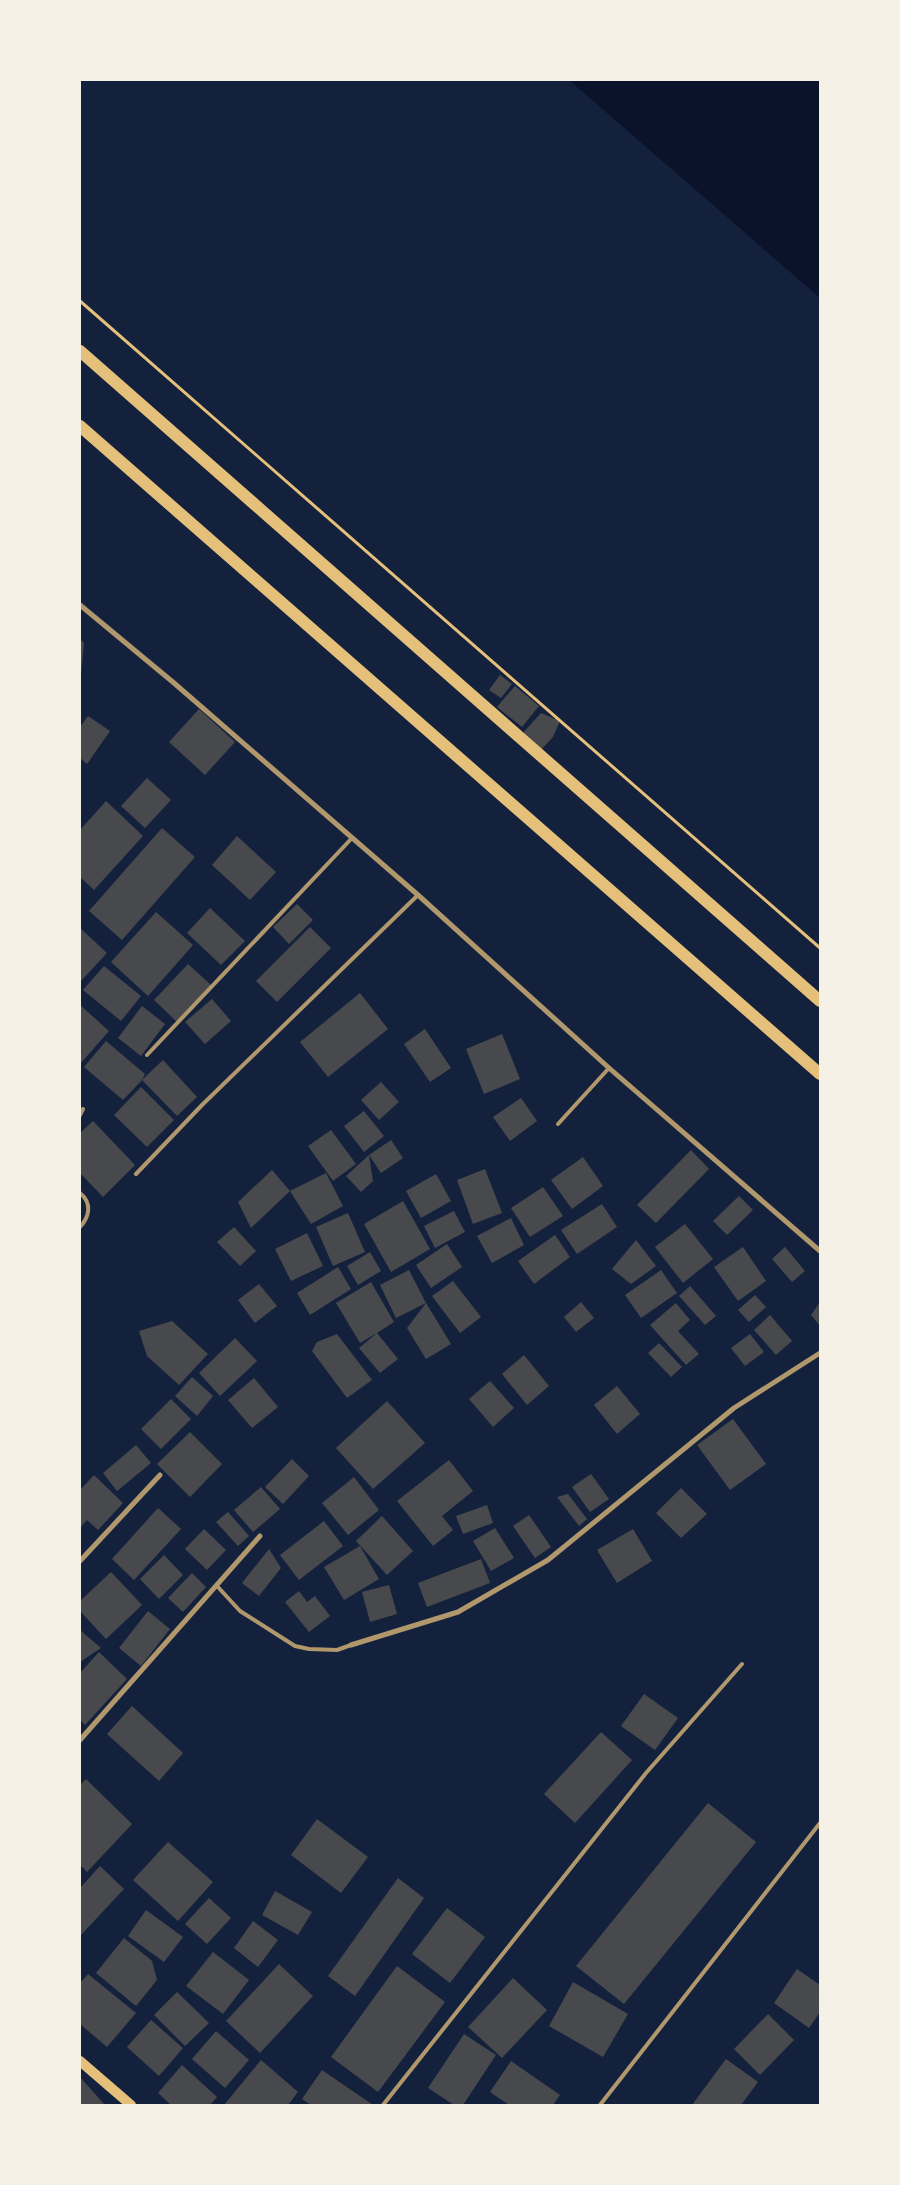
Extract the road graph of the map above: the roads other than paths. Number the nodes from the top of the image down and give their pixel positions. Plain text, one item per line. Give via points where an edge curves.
1 (80, 351) edge
2 (80, 426) edge
3 (80, 605) edge
4 (352, 838) junction
5 (418, 895) junction
6 (820, 1001) edge
7 (147, 1055) dead end
8 (609, 1068) junction
9 (820, 1074) edge
10 (83, 1109) dead end
11 (80, 1115) edge
12 (558, 1124) dead end
13 (136, 1174) dead end
14 (80, 1193) edge
15 (80, 1227) edge
16 (820, 1251) edge
17 (820, 1353) edge
18 (160, 1475) dead end
19 (260, 1536) dead end
20 (80, 1561) edge
21 (217, 1586) junction
22 (351, 1645) joint
23 (742, 1664) dead end
24 (80, 1740) edge
25 (820, 1823) edge
26 (80, 2061) edge
27 (131, 2105) edge
28 (383, 2105) edge
29 (600, 2105) edge

1 - 6 main road
2 - 9 main road
3 - 4 street
4 - 5 street
4 - 7 lane
5 - 8 street
5 - 13 lane via 202,1105
8 - 12 lane
8 - 16 street
10 - 11 lane
14 - 15 lane via 88,1202 89,1209 88,1217
17 - 22 street via 734,1408 548,1560 458,1612
18 - 20 street
19 - 21 street
21 - 22 lane via 240,1611 295,1646 337,1650
21 - 24 street
23 - 28 lane via 646,1773
25 - 29 lane
26 - 27 main road

